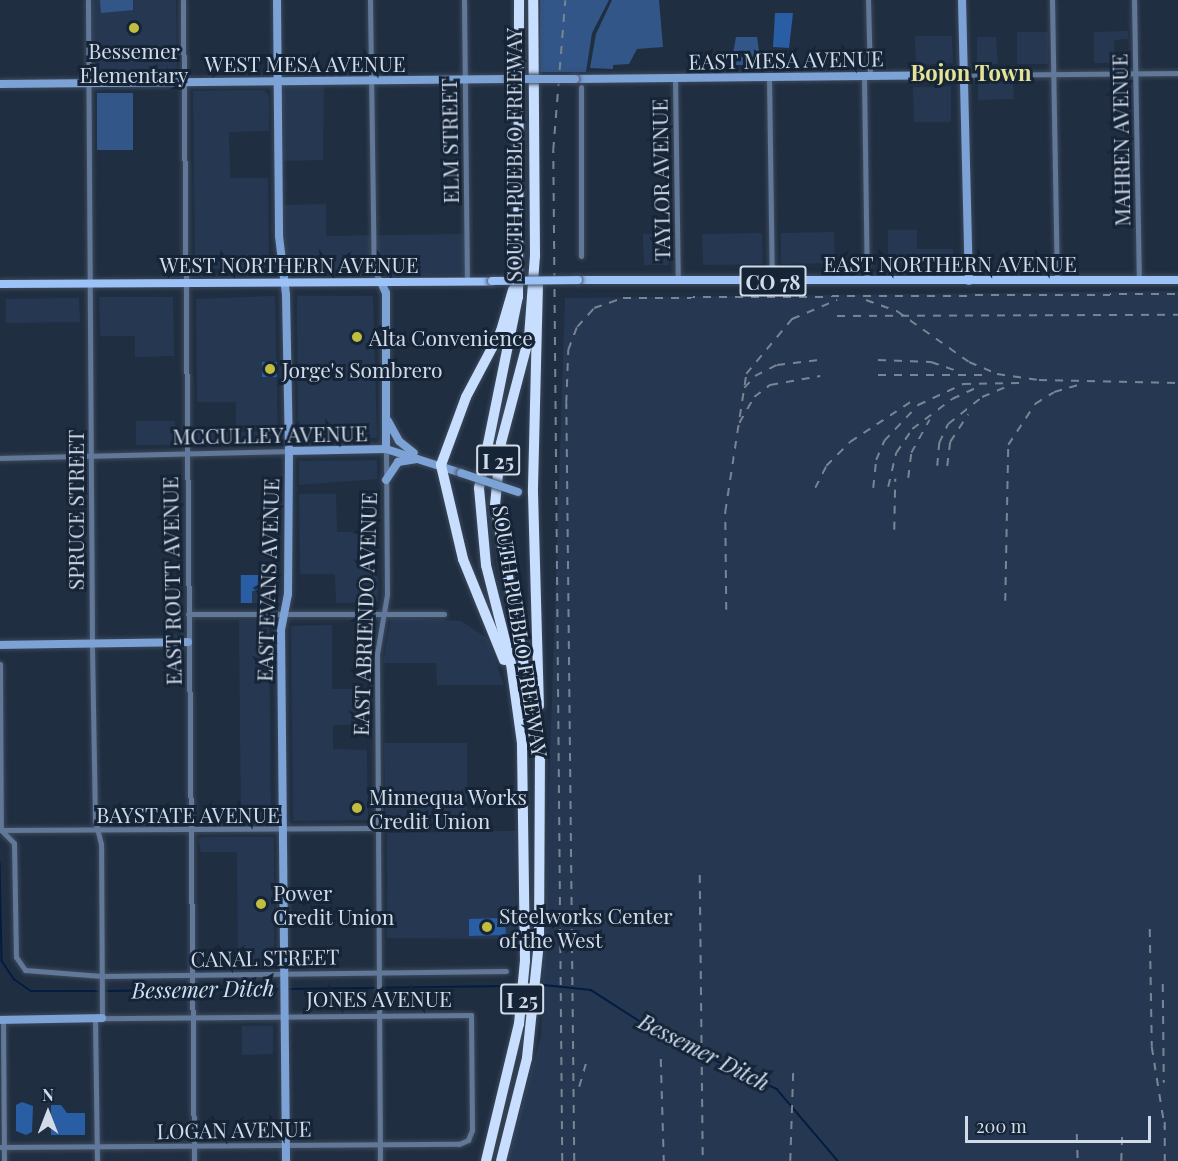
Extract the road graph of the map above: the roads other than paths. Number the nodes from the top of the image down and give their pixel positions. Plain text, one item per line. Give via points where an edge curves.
1 (88, 0) edge
2 (183, 0) edge
3 (277, 0) edge
4 (370, 0) edge
5 (464, 0) edge
6 (519, 0) edge
7 (533, 0) edge
8 (868, 0) edge
9 (962, 0) edge
10 (1052, 0) edge
11 (1134, 0) edge
12 (1178, 73) edge
13 (1052, 74) junction
14 (1136, 74) junction
15 (963, 75) junction
16 (867, 76) junction
17 (769, 77) junction
18 (675, 78) junction
19 (575, 79) joint
20 (464, 80) junction
21 (183, 81) junction
22 (371, 81) junction
23 (89, 82) junction
24 (278, 82) junction
25 (0, 84) edge
26 (582, 87) dead end
27 (518, 248) junction
28 (535, 256) junction
29 (581, 256) dead end
30 (578, 280) joint
31 (1139, 280) junction
32 (1178, 280) edge
33 (467, 281) junction
34 (678, 281) junction
35 (772, 281) junction
36 (867, 281) junction
37 (969, 281) junction
38 (1056, 281) junction
39 (283, 282) junction
40 (381, 282) junction
41 (184, 283) junction
42 (0, 284) edge
43 (90, 284) junction
44 (386, 416) junction
45 (386, 449) junction
46 (289, 451) junction
47 (186, 454) junction
48 (91, 457) junction
49 (0, 458) edge
50 (422, 459) junction
51 (441, 465) junction
52 (386, 480) junction
53 (533, 492) junction
54 (384, 613) junction
55 (188, 614) junction
56 (283, 614) junction
57 (444, 614) dead end
58 (188, 642) junction
59 (92, 644) junction
60 (0, 645) edge
61 (0, 664) edge
62 (519, 711) junction
63 (540, 754) junction
64 (377, 828) junction
65 (282, 830) junction
66 (1, 831) edge
67 (99, 831) junction
68 (190, 831) junction
69 (506, 971) dead end
70 (378, 972) junction
71 (284, 974) junction
72 (192, 975) junction
73 (102, 976) junction
74 (379, 1015) junction
75 (284, 1016) junction
76 (98, 1018) junction
77 (192, 1018) junction
78 (1, 1020) edge
79 (468, 1140) joint
80 (286, 1145) junction
81 (380, 1145) junction
82 (97, 1146) junction
83 (194, 1146) junction
84 (2, 1147) edge
85 (4, 1161) edge
86 (97, 1161) edge
87 (194, 1161) edge
88 (286, 1161) edge
89 (380, 1161) edge
90 (486, 1161) edge
91 (501, 1161) edge

1 - 23 street, SPRUCE STREET
2 - 21 street, EAST ROUTT AVENUE
3 - 24 street, EAST EVANS AVENUE
4 - 22 street, EAST ABRIENDO AVENUE
5 - 20 street, ELM STREET
6 - 27 highway, SOUTH PUEBLO FREEWAY / I 25
7 - 28 highway, SOUTH PUEBLO FREEWAY / I 25
8 - 16 street
9 - 15 street
10 - 13 street
11 - 14 street, MAHREN AVENUE
12 - 14 street, EAST MESA AVENUE
13 - 14 street, EAST MESA AVENUE
13 - 15 street, EAST MESA AVENUE
13 - 38 street
14 - 31 street, MAHREN AVENUE
15 - 16 street, EAST MESA AVENUE
15 - 37 street
16 - 17 street, EAST MESA AVENUE
16 - 36 street
17 - 18 street, EAST MESA AVENUE
17 - 35 street
18 - 19 street, EAST MESA AVENUE
18 - 34 street, TAYLOR AVENUE
19 - 20 street, WEST MESA AVENUE, bridge
20 - 22 street, WEST MESA AVENUE
20 - 33 street, ELM STREET
21 - 23 street, WEST MESA AVENUE
21 - 24 street, WEST MESA AVENUE
21 - 41 street, EAST ROUTT AVENUE
22 - 24 street, WEST MESA AVENUE
22 - 40 street, EAST ABRIENDO AVENUE via 374,271
23 - 25 street, WEST MESA AVENUE
23 - 43 street, SPRUCE STREET
24 - 39 street, EAST EVANS AVENUE
26 - 29 street
27 - 51 highway via 501,331 466,397
27 - 62 highway, SOUTH PUEBLO FREEWAY / I 25 via 513,335 479,488 486,565
28 - 53 highway via 539,298
28 - 63 highway, SOUTH PUEBLO FREEWAY / I 25 via 529,337 501,443 495,505 530,679
30 - 33 main road, WEST NORTHERN AVENUE / CO 78, bridge
30 - 34 main road, EAST NORTHERN AVENUE / CO 78
31 - 32 main road, EAST NORTHERN AVENUE / CO 78
31 - 38 main road, EAST NORTHERN AVENUE / CO 78
33 - 40 main road, WEST NORTHERN AVENUE / CO 78
34 - 35 main road, EAST NORTHERN AVENUE / CO 78
35 - 36 main road, EAST NORTHERN AVENUE / CO 78
36 - 37 main road, EAST NORTHERN AVENUE / CO 78
37 - 38 main road, EAST NORTHERN AVENUE / CO 78
39 - 40 main road, WEST NORTHERN AVENUE / CO 78
39 - 41 main road, WEST NORTHERN AVENUE / CO 78
39 - 46 street, EAST EVANS AVENUE
40 - 44 street, EAST ABRIENDO AVENUE via 386,293
41 - 43 main road, WEST NORTHERN AVENUE / CO 78
41 - 47 street, EAST ROUTT AVENUE
42 - 43 main road, WEST NORTHERN AVENUE / CO 78
43 - 48 street, SPRUCE STREET
44 - 45 street, EAST ABRIENDO AVENUE
44 - 50 street via 399,441
45 - 46 street, MCCULLEY AVENUE
45 - 50 street, MCCULLEY AVENUE
45 - 52 street, EAST ABRIENDO AVENUE
46 - 47 street, MCCULLEY AVENUE
46 - 56 street, EAST EVANS AVENUE via 288,594
47 - 48 street, MCCULLEY AVENUE
47 - 55 street, EAST ROUTT AVENUE
48 - 49 street, MCCULLEY AVENUE
48 - 59 street, SPRUCE STREET
50 - 51 street, MCCULLEY AVENUE
50 - 52 street via 398,462
51 - 53 street, MCCULLEY AVENUE, bridge via 518,492
51 - 62 highway via 463,559 501,650
52 - 54 street, EAST ABRIENDO AVENUE
53 - 63 highway
54 - 56 street
54 - 57 street
54 - 64 street, EAST ABRIENDO AVENUE via 377,654
55 - 56 street
55 - 58 street, EAST ROUTT AVENUE
56 - 65 street, EAST EVANS AVENUE
58 - 59 street
58 - 68 street, EAST ROUTT AVENUE
59 - 60 street
59 - 67 street, SPRUCE STREET via 94,820
61 - 66 street
62 - 90 highway, SOUTH PUEBLO FREEWAY / I 25 via 526,832 522,996
63 - 91 highway, SOUTH PUEBLO FREEWAY / I 25 via 536,993 522,1083
64 - 65 street, BAYSTATE AVENUE
64 - 70 street, EAST ABRIENDO AVENUE
65 - 68 street, BAYSTATE AVENUE
65 - 71 street, EAST EVANS AVENUE
66 - 67 street, BAYSTATE AVENUE
66 - 73 street, CANAL STREET via 14,843 16,957 25,970
67 - 68 street, BAYSTATE AVENUE
67 - 73 street, SPRUCE STREET
68 - 72 street, EAST ROUTT AVENUE
69 - 70 street, CANAL STREET
70 - 71 street, CANAL STREET
70 - 74 street, EAST ABRIENDO AVENUE
71 - 72 street, CANAL STREET
71 - 75 street, EAST EVANS AVENUE
72 - 73 street, CANAL STREET
72 - 77 street, EAST ROUTT AVENUE
73 - 76 street, SPRUCE STREET
74 - 75 street, JONES AVENUE
74 - 79 street, JONES AVENUE via 471,1016 472,1130
74 - 81 street, EAST ABRIENDO AVENUE
75 - 77 street, JONES AVENUE
75 - 80 street, EAST EVANS AVENUE
76 - 77 street, JONES AVENUE
76 - 78 street, JONES AVENUE
76 - 82 street, SPRUCE STREET
77 - 83 street, EAST ROUTT AVENUE
78 - 84 street
79 - 81 street, LOGAN AVENUE
80 - 81 street, LOGAN AVENUE
80 - 83 street, LOGAN AVENUE
80 - 88 street, EAST EVANS AVENUE
81 - 89 street, EAST ABRIENDO AVENUE
82 - 83 street, LOGAN AVENUE
82 - 84 street, LOGAN AVENUE
82 - 86 street, SPRUCE STREET
83 - 87 street, EAST ROUTT AVENUE
84 - 85 street

